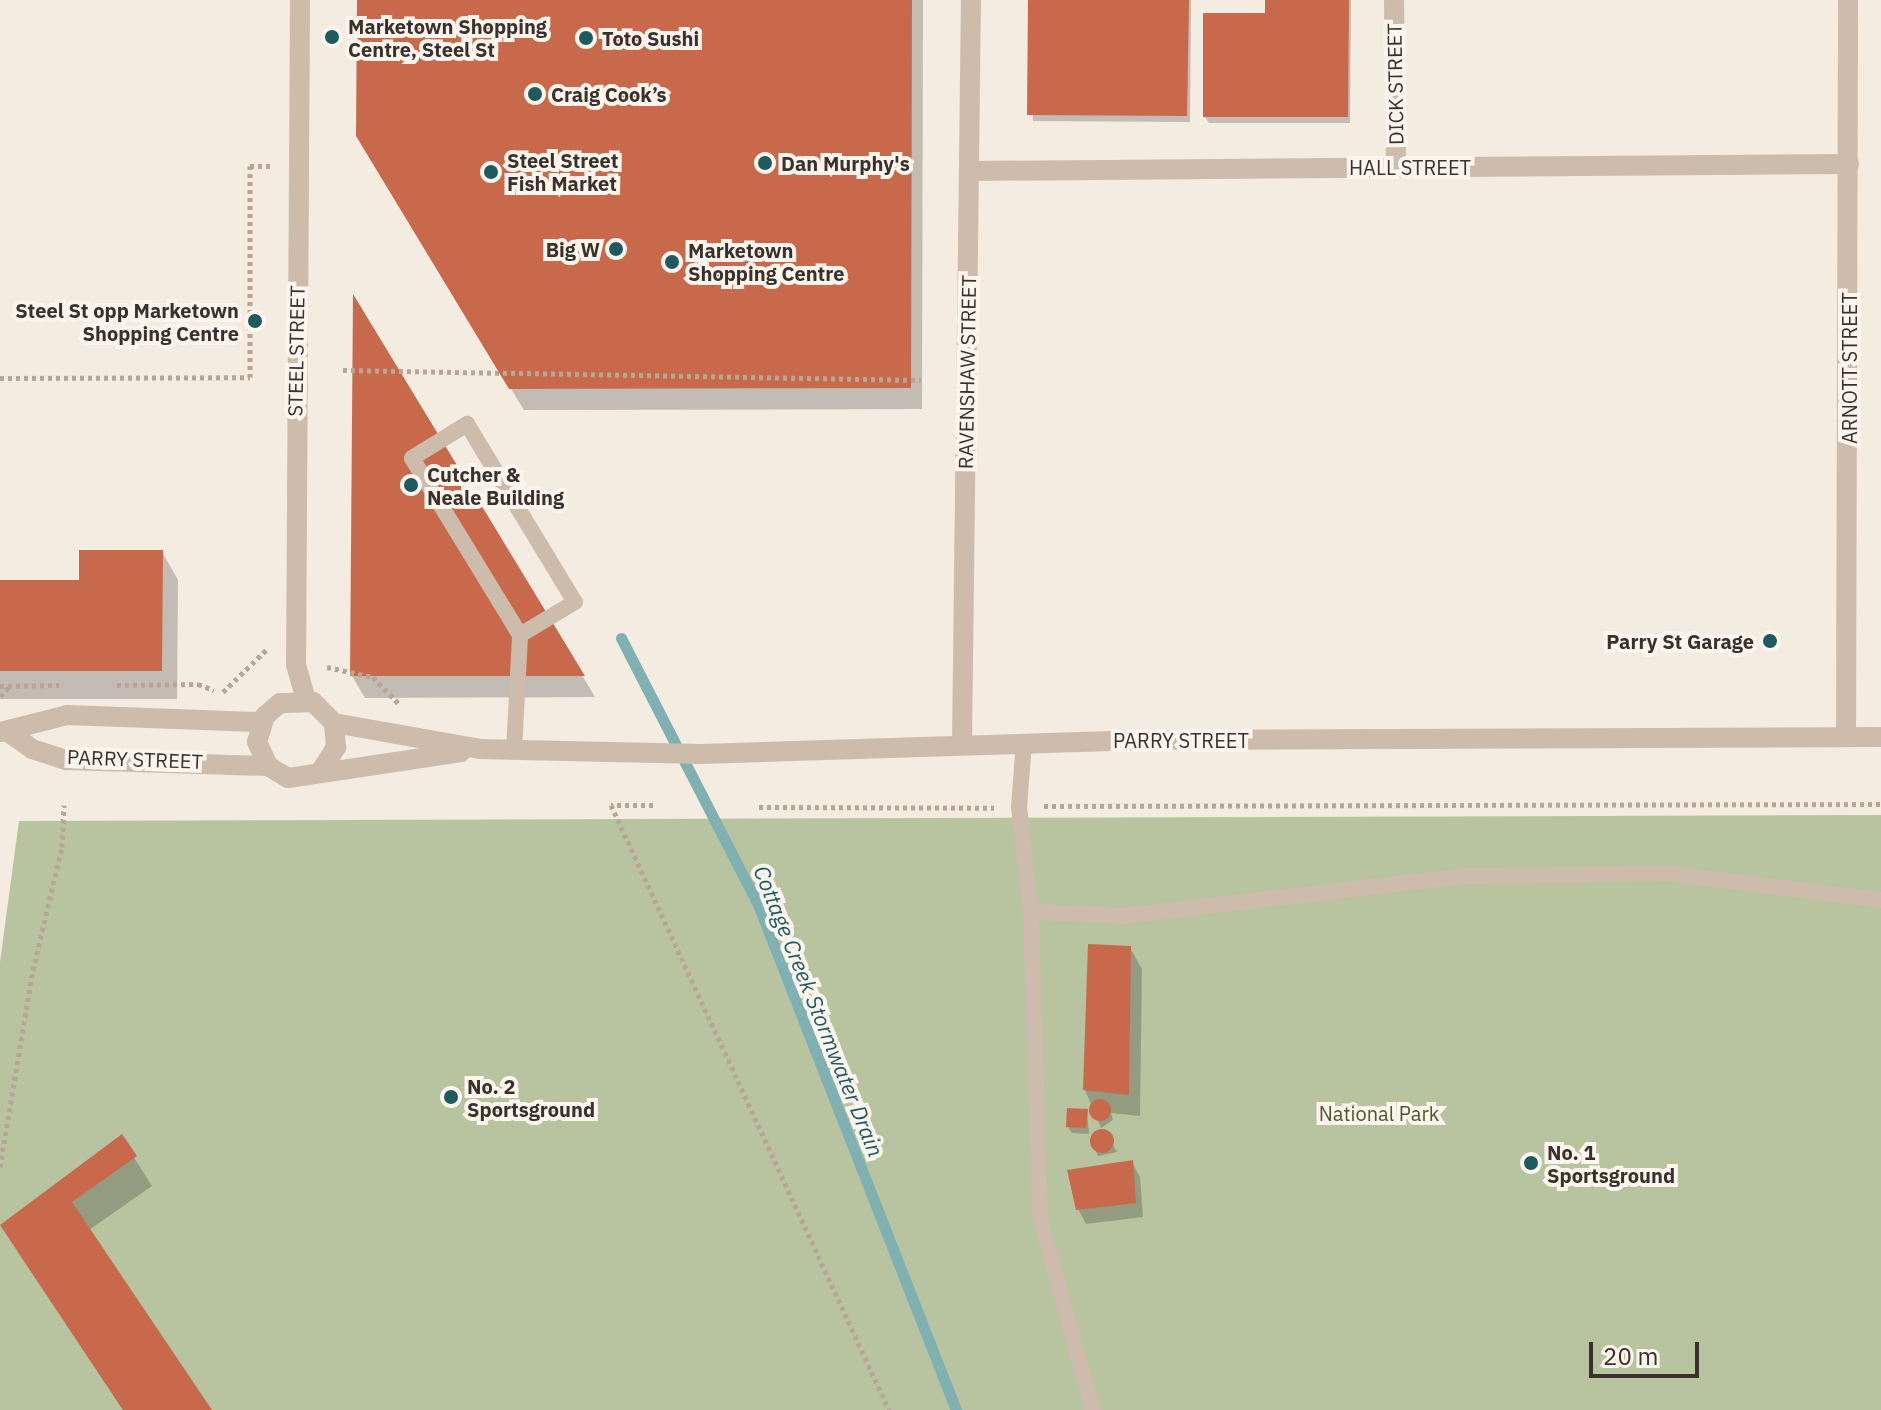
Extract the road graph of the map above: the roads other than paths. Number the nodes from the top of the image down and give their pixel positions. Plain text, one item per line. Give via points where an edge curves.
1 (300, 0) edge
2 (971, 0) edge
3 (1394, 0) edge
4 (1848, 0) edge
5 (1849, 164) junction
6 (1396, 168) junction
7 (970, 171) junction
8 (520, 635) junction
9 (306, 700) junction
10 (261, 722) junction
11 (334, 723) junction
12 (4, 732) edge
13 (1846, 737) junction
14 (1881, 737) edge
15 (1024, 742) junction
16 (962, 744) junction
17 (480, 749) junction
18 (514, 751) junction
19 (268, 766) junction
20 (320, 772) junction
21 (1881, 900) edge
22 (1031, 912) junction
23 (1093, 1410) edge

1 - 9 street, STEEL STREET via 296,665
2 - 7 street, RAVENSHAW STREET
3 - 6 street, DICK STREET
4 - 5 street, ARNOTT STREET
5 - 6 street, HALL STREET
5 - 13 street, ARNOTT STREET
6 - 7 street, HALL STREET
7 - 16 street, RAVENSHAW STREET
8 - 8 lane via 412,458 467,424 575,602
8 - 18 lane
9 - 10 street via 280,703
9 - 11 street, PARRY STREET
10 - 12 street, PARRY STREET via 67,715
10 - 19 street via 257,742
11 - 17 street, PARRY STREET
11 - 20 street via 336,747
12 - 19 street, PARRY STREET via 66,760
13 - 14 street, PARRY STREET
13 - 15 street, PARRY STREET
15 - 16 street, PARRY STREET
15 - 22 lane via 1019,807
16 - 18 street, PARRY STREET via 701,754
17 - 18 street, PARRY STREET
17 - 20 street, PARRY STREET
19 - 20 street, PARRY STREET via 288,778
21 - 22 lane via 1672,874 1465,876 1123,916
22 - 23 lane via 1040,1218

